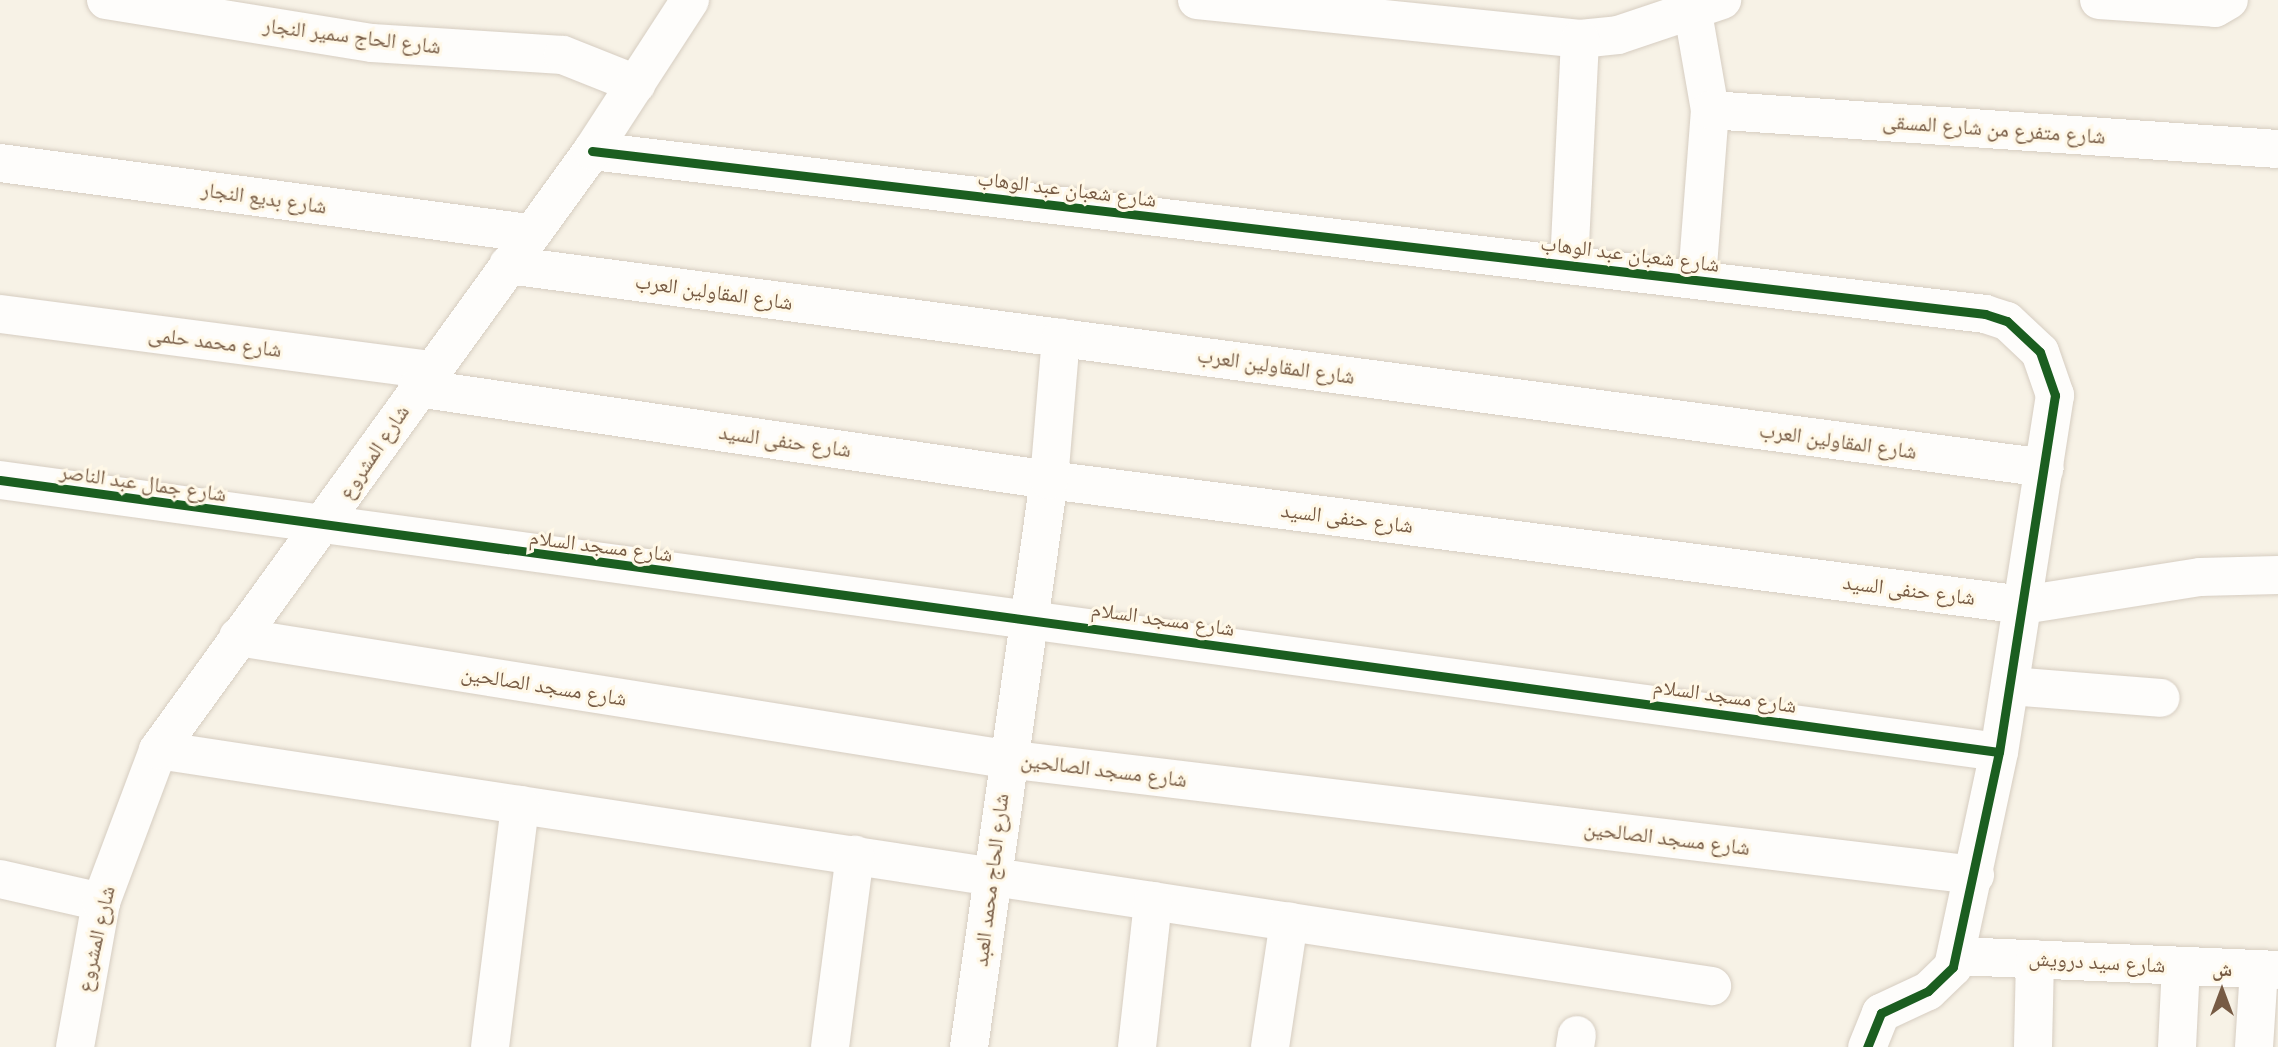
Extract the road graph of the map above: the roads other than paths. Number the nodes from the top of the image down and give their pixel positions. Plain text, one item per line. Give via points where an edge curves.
1 (690, 0) edge
2 (1197, 0) edge
3 (2099, 0) edge
4 (125, 2) edge
5 (2228, 2) edge
6 (1707, 3) edge
7 (1619, 17) edge
8 (1580, 39) junction
9 (636, 84) junction
10 (1710, 110) junction
11 (2278, 149) edge
12 (592, 151) junction
13 (0, 163) edge
14 (528, 233) junction
15 (508, 265) junction
16 (1569, 265) junction
17 (1698, 280) junction
18 (0, 314) edge
19 (1061, 338) junction
20 (424, 379) junction
21 (2045, 468) junction
22 (0, 480) edge
23 (1049, 480) junction
24 (322, 527) junction
25 (2278, 575) edge
26 (2024, 605) junction
27 (1025, 618) junction
28 (238, 637) junction
29 (2010, 686) junction
30 (2161, 698) dead end
31 (158, 750) junction
32 (1998, 751) junction
33 (1006, 759) junction
34 (520, 805) junction
35 (855, 855) junction
36 (1975, 875) junction
37 (991, 876) junction
38 (0, 879) edge
39 (1153, 901) junction
40 (101, 902) junction
41 (1289, 921) junction
42 (1958, 956) junction
43 (2035, 959) junction
44 (2181, 966) junction
45 (2268, 969) edge
46 (1712, 986) dead end
47 (86, 1046) edge
48 (490, 1047) edge
49 (830, 1047) edge
50 (969, 1047) edge
51 (1137, 1047) edge
52 (1270, 1047) edge
53 (1867, 1047) edge
54 (2033, 1047) edge
55 (2177, 1047) edge
56 (2254, 1047) edge

1 - 9 street, شارع المشروع
2 - 8 street
3 - 5 street
4 - 9 street, شارع الحاج سمير النجار via 372,43 563,55
6 - 7 street
6 - 10 street
7 - 8 street
8 - 16 street
9 - 12 street, شارع المشروع
10 - 11 street, شارع متفرع من شارع المسقى
10 - 17 street
12 - 14 street, شارع المشروع
12 - 16 street, شارع شعبان عبد الوهاب
13 - 14 street, شارع بديع النجار
14 - 15 street, شارع المشروع
15 - 19 street, شارع المقاولين العرب
15 - 20 street, شارع المشروع
16 - 17 street, شارع شعبان عبد الوهاب
17 - 21 street, شارع شعبان عبد الوهاب via 1985,314 2007,321 2026,335 2050,373 2055,396
18 - 20 street, شارع محمد حلمى
19 - 21 street, شارع المقاولين العرب
19 - 23 street, شارع الحاج محمد العبد
20 - 23 street, شارع حنفى السيد
20 - 24 street, شارع المشروع
21 - 26 street, شارع شعبان عبد الوهاب
22 - 24 street, شارع جمال عبد الناصر
23 - 26 street, شارع حنفى السيد
23 - 27 street, شارع الحاج محمد العبد
24 - 27 street, شارع مسجد السلام
24 - 28 street, شارع المشروع
25 - 26 street, شارع حنفى السيد via 2200,577
26 - 29 street, شارع شعبان عبد الوهاب
27 - 32 street, شارع مسجد السلام
27 - 33 street, شارع الحاج محمد العبد
28 - 31 street, شارع المشروع
28 - 33 street, شارع مسجد الصالحين
29 - 30 street
29 - 32 street, شارع شعبان عبد الوهاب
31 - 34 street
31 - 40 street, شارع المشروع
32 - 36 street, شارع شعبان عبد الوهاب
33 - 36 street, شارع مسجد الصالحين
33 - 37 street, شارع الحاج محمد العبد
34 - 35 street
34 - 48 street
35 - 37 street
35 - 49 street
36 - 42 street, شارع شعبان عبد الوهاب
37 - 39 street
37 - 50 street, شارع الحاج محمد العبد
38 - 40 street
39 - 41 street
39 - 51 street
40 - 47 street, شارع المشروع
41 - 46 street
41 - 52 street
42 - 43 street, شارع سيد درويش
42 - 53 street via 1928,991 1881,1013
43 - 44 street, شارع سيد درويش
43 - 54 street
44 - 45 street, شارع سيد درويش
44 - 55 street
45 - 56 street

